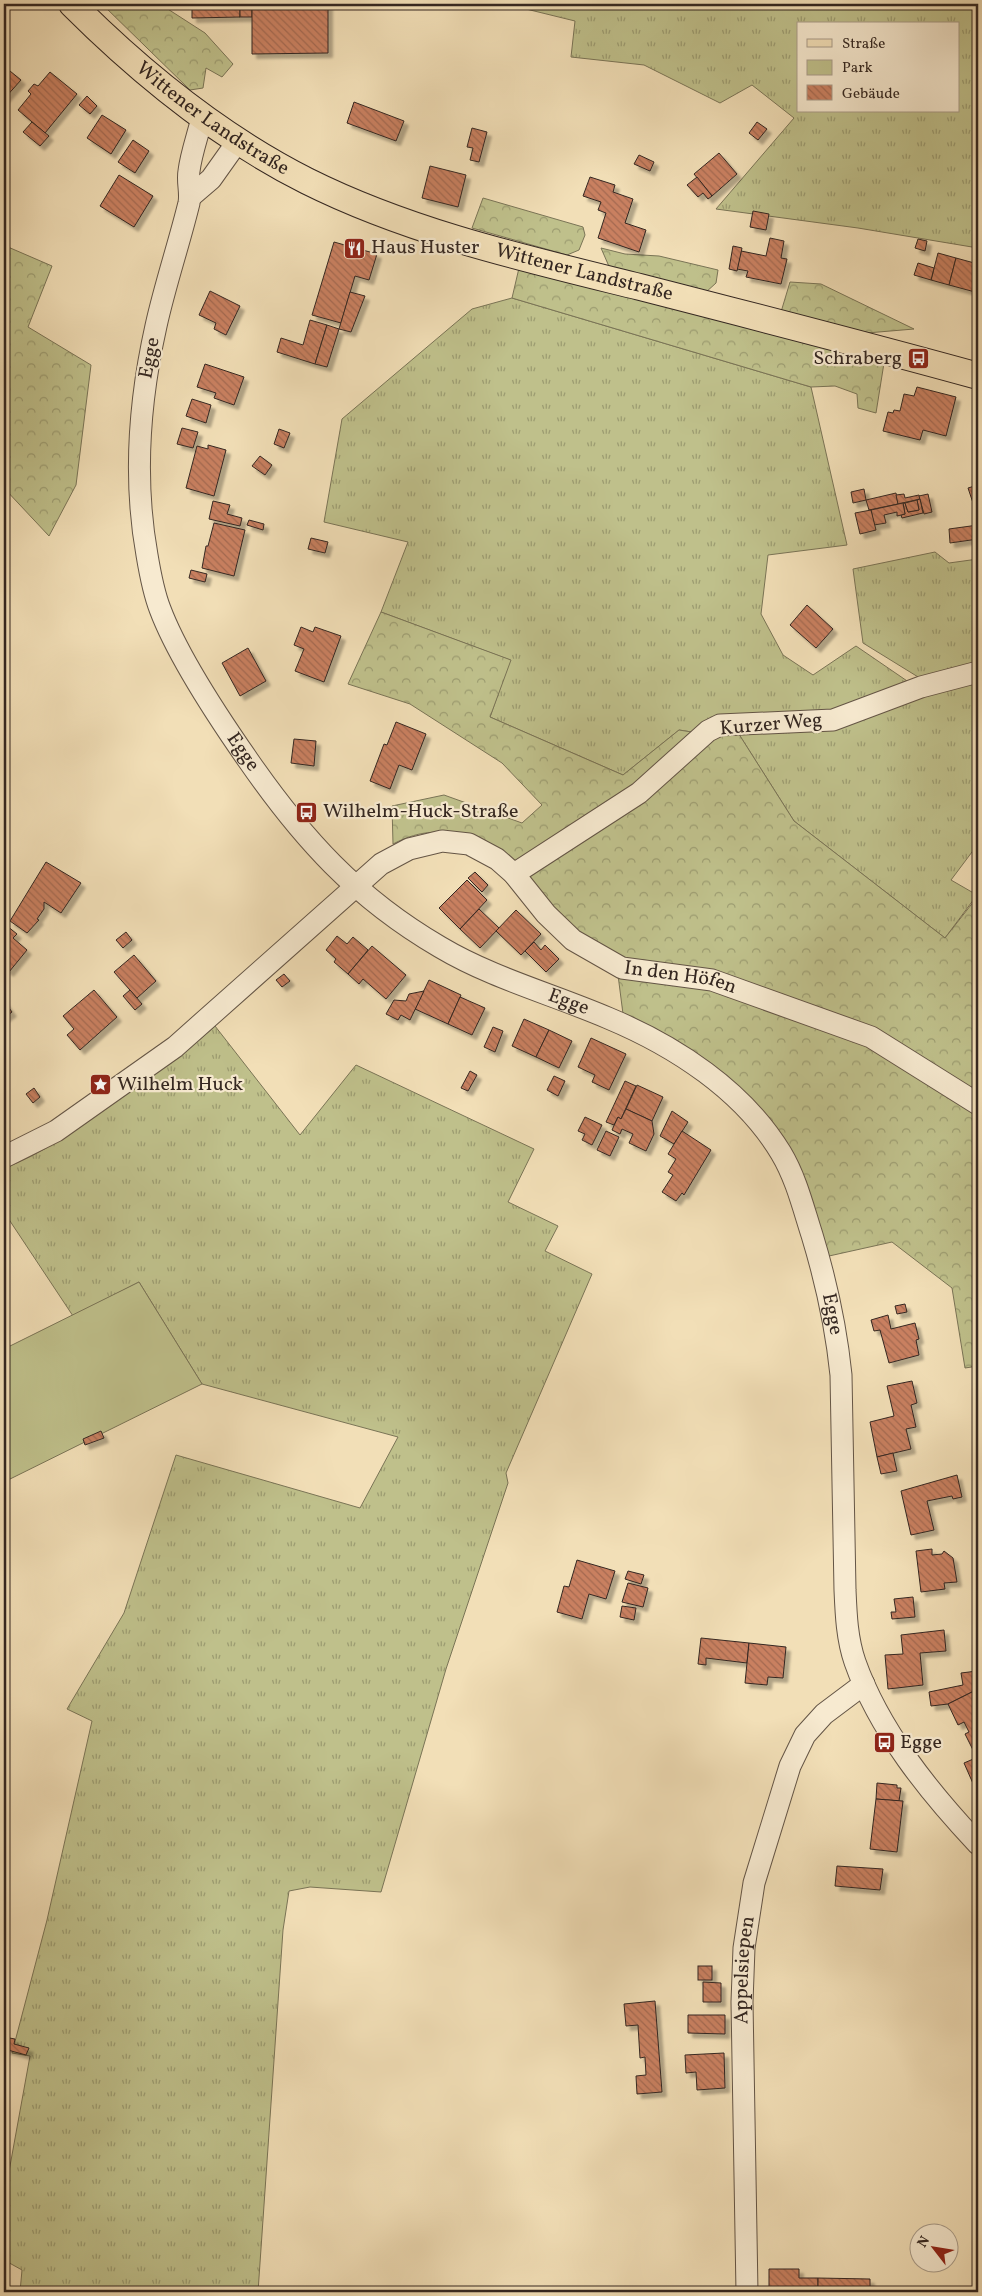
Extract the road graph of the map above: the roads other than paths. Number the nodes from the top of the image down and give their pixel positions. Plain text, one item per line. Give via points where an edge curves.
1 (72, 4) edge
2 (202, 118) junction
3 (238, 141) junction
4 (190, 197) junction
5 (978, 376) edge
6 (978, 672) edge
7 (514, 874) junction
8 (355, 885) junction
9 (978, 1104) edge
10 (4, 1158) edge
11 (864, 1684) junction
12 (978, 1844) edge
13 (747, 2292) edge

1 - 2 main road, Wittener Landstraße via 122,52
2 - 3 main road, Wittener Landstraße
2 - 4 street, Egge via 188,174
3 - 4 street via 212,178
3 - 5 main road, Wittener Landstraße via 305,180 424,228
4 - 8 street, Egge via 156,323 140,415 138,492 154,590 175,641 228,731 293,822 323,857
6 - 7 street, Kurzer Weg via 922,687 833,720 720,725 708,731 639,793
7 - 8 street, In den Höfen via 497,859 470,844 442,841 409,849 381,864
7 - 9 street, In den Höfen via 546,914 573,940 622,968 712,980 871,1038
8 - 10 street via 175,1047 56,1131
8 - 11 street, Egge via 401,922 441,948 490,972 626,1025 682,1056 745,1107 782,1154 801,1200 822,1270 838,1347 847,1621
11 - 12 street, Egge via 912,1763
11 - 13 street, Appelsiepen via 824,1714 804,1735 790,1766 754,1883 744,1948 742,2002

